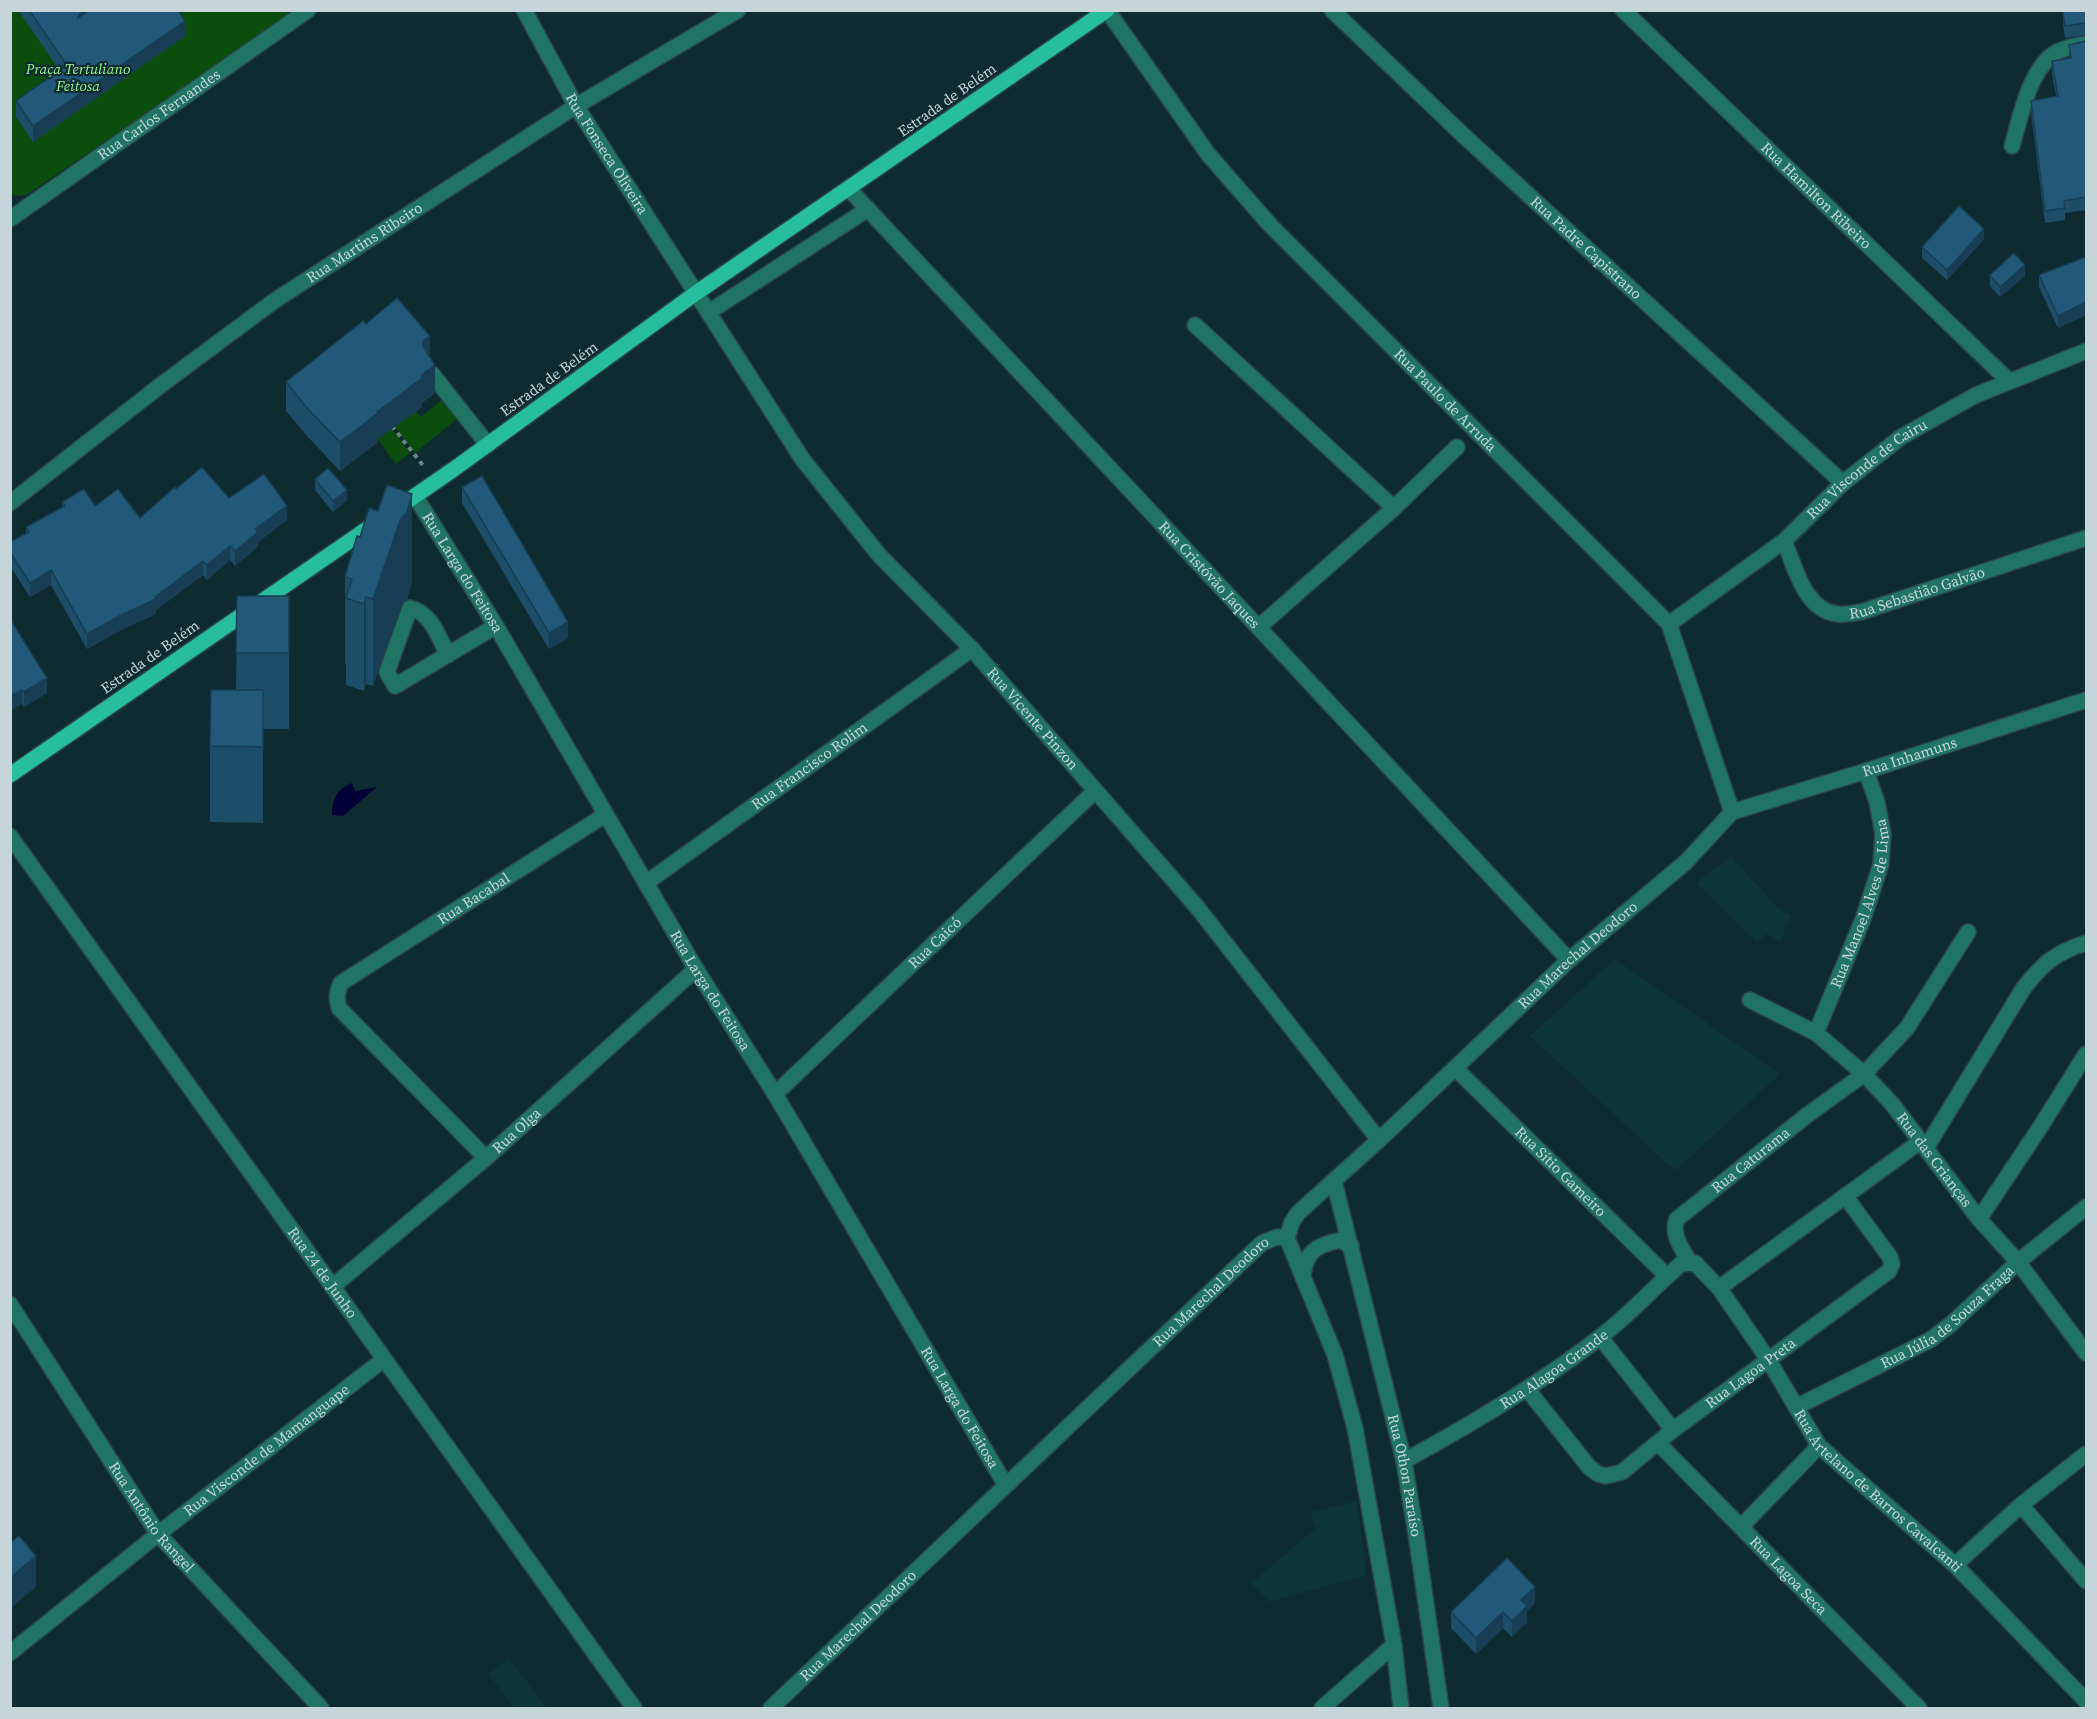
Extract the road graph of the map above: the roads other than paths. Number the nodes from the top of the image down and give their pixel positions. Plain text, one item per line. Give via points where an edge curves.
1 (308, 10) edge
2 (524, 10) edge
3 (738, 10) edge
4 (1107, 10) edge
5 (1332, 10) edge
6 (1623, 10) edge
7 (2086, 44) edge
8 (576, 106) junction
9 (2012, 146) dead end
10 (849, 189) junction
11 (868, 209) junction
12 (11, 218) edge
13 (696, 293) junction
14 (709, 312) junction
15 (1195, 326) dead end
16 (2086, 351) edge
17 (432, 374) edge
18 (2009, 381) junction
19 (488, 445) junction
20 (1457, 447) dead end
21 (1843, 483) junction
22 (415, 496) junction
23 (10, 503) edge
24 (1394, 508) junction
25 (2086, 538) edge
26 (1784, 541) junction
27 (1669, 624) junction
28 (496, 626) junction
29 (1259, 627) junction
30 (972, 649) junction
31 (448, 655) junction
32 (2086, 700) edge
33 (1866, 771) junction
34 (10, 775) edge
35 (1095, 791) junction
36 (1732, 812) junction
37 (605, 815) junction
38 (10, 836) edge
39 (646, 883) junction
40 (1968, 932) dead end
41 (2086, 943) edge
42 (1569, 960) junction
43 (696, 969) junction
44 (1750, 1000) dead end
45 (1816, 1033) junction
46 (2086, 1054) edge
47 (1455, 1068) junction
48 (1864, 1074) junction
49 (775, 1094) junction
50 (1379, 1140) junction
51 (1924, 1145) junction
52 (486, 1158) junction
53 (1334, 1181) junction
54 (1845, 1196) junction
55 (2086, 1207) edge
56 (1978, 1219) junction
57 (1287, 1238) junction
58 (1352, 1246) junction
59 (2018, 1262) junction
60 (1690, 1263) junction
61 (1667, 1276) junction
62 (1303, 1277) junction
63 (332, 1287) junction
64 (1719, 1288) junction
65 (10, 1304) edge
66 (1600, 1337) junction
67 (2086, 1353) edge
68 (1768, 1359) junction
69 (383, 1360) junction
70 (1527, 1389) junction
71 (1796, 1407) junction
72 (1673, 1430) junction
73 (1658, 1443) junction
74 (1819, 1446) junction
75 (2086, 1454) edge
76 (1404, 1461) junction
77 (1005, 1484) junction
78 (2021, 1505) junction
79 (1741, 1527) junction
80 (158, 1534) junction
81 (1955, 1565) junction
82 (2086, 1581) edge
83 (1394, 1646) junction
84 (10, 1653) edge
85 (2086, 1701) edge
86 (321, 1708) edge
87 (634, 1708) edge
88 (771, 1708) edge
89 (1322, 1708) edge
90 (1401, 1708) edge
91 (1441, 1708) edge
92 (1919, 1708) edge

1 - 12 street, Rua Carlos Fernandes
2 - 8 street, Rua Fonseca Oliveira
3 - 8 street, Rua Martins Ribeiro
4 - 10 main road, Estrada de Belém
4 - 27 street, Rua Paulo de Arruda via 1208,154 1271,226
5 - 21 street, Rua Padre Capistrano
6 - 18 street, Rua Hamilton Ribeiro
7 - 9 street via 2052,55 2041,68 2027,94
8 - 13 street, Rua Fonseca Oliveira
8 - 23 street, Rua Martins Ribeiro via 274,301
10 - 11 street, Rua Cristóvão Jaques
10 - 13 main road, Estrada de Belém
11 - 14 street
11 - 29 street, Rua Cristóvão Jaques
13 - 14 street, Rua Vicente Pinzon
13 - 19 main road, Estrada de Belém
14 - 30 street, Rua Vicente Pinzon via 810,469 879,555
15 - 24 street
16 - 18 street, Rua Visconde de Cairu
17 - 19 street
18 - 21 street, Rua Visconde de Cairu via 1948,409 1901,437
19 - 22 main road, Estrada de Belém
20 - 24 street
21 - 26 street, Rua Visconde de Cairu
22 - 28 street, Rua Larga do Feitosa
22 - 34 main road, Estrada de Belém
24 - 29 street
25 - 26 street, Rua Sebastião Galvão via 1861,612 1836,614 1809,598
26 - 27 street, Rua Visconde de Cairu
27 - 36 street, Rua Paulo de Arruda
28 - 31 street
28 - 37 street, Rua Larga do Feitosa
29 - 42 street, Rua Cristóvão Jaques
30 - 35 street, Rua Vicente Pinzon
30 - 39 street, Rua Francisco Rolim
31 - 31 street via 395,686 387,672 410,608 427,617
32 - 33 street, Rua Inhamuns
33 - 36 street, Rua Inhamuns
33 - 45 street, Rua Manoel Alves de Lima via 1883,834 1881,864
35 - 49 street, Rua Caicó
35 - 50 street, Rua Vicente Pinzon via 1197,908
36 - 42 street, Rua Marechal Deodoro via 1686,862
37 - 39 street, Rua Larga do Feitosa
37 - 52 street, Rua Bacabal via 341,983 339,1008
38 - 63 street, Rua 24 de Junho
39 - 43 street, Rua Larga do Feitosa
40 - 48 street, Rua Caturama via 1907,1028
41 - 51 street via 2049,959 2035,973
42 - 47 street, Rua Marechal Deodoro
43 - 49 street, Rua Larga do Feitosa
43 - 52 street, Rua Olga
44 - 45 street, Rua das Crianças
45 - 48 street, Rua das Crianças
46 - 56 street
47 - 50 street, Rua Marechal Deodoro
47 - 61 street, Rua Sítio Gameiro
48 - 51 street, Rua das Crianças
48 - 60 street, Rua Caturama via 1677,1219 1675,1234
49 - 77 street, Rua Larga do Feitosa
50 - 53 street, Rua Marechal Deodoro
51 - 54 street
51 - 56 street, Rua das Crianças
52 - 63 street, Rua Olga
53 - 57 street, Rua Marechal Deodoro via 1298,1213
53 - 58 street, Rua Othon Paraíso
54 - 64 street
54 - 68 street, Rua Lagoa Preta via 1890,1257 1889,1271
55 - 59 street, Rua Júlia de Souza Fraga
56 - 59 street, Rua das Crianças
57 - 62 street
57 - 77 street, Rua Marechal Deodoro via 1262,1243
58 - 62 street via 1341,1240 1319,1246 1308,1258
58 - 76 street, Rua Othon Paraíso
59 - 67 street, Rua das Crianças
59 - 71 street, Rua Júlia de Souza Fraga via 1930,1340
60 - 61 street, Rua Alagoa Grande via 1681,1264
60 - 64 street, Rua Artelano de Barros Cavalcanti via 1699,1265
61 - 66 street, Rua Alagoa Grande
62 - 83 street via 1335,1356 1355,1428
63 - 69 street, Rua 24 de Junho
64 - 68 street, Rua Artelano de Barros Cavalcanti
65 - 80 street, Rua Antônio Rangel
66 - 70 street, Rua Alagoa Grande
66 - 72 street
68 - 71 street, Rua Artelano de Barros Cavalcanti
68 - 72 street, Rua Lagoa Preta
69 - 80 street, Rua Visconde de Mamanguape
69 - 87 street, Rua 24 de Junho
70 - 73 street, Rua Lagoa Preta via 1598,1474 1622,1472
70 - 76 street, Rua Alagoa Grande
71 - 74 street, Rua Artelano de Barros Cavalcanti
72 - 73 street, Rua Lagoa Preta
73 - 79 street, Rua Lagoa Seca
74 - 79 street
74 - 81 street, Rua Artelano de Barros Cavalcanti
75 - 78 street
76 - 91 street, Rua Othon Paraíso
77 - 88 street, Rua Marechal Deodoro
78 - 81 street
78 - 82 street
79 - 92 street, Rua Lagoa Seca
80 - 84 street, Rua Visconde de Mamanguape
80 - 86 street, Rua Antônio Rangel
81 - 85 street, Rua Artelano de Barros Cavalcanti
83 - 89 street
83 - 90 street

